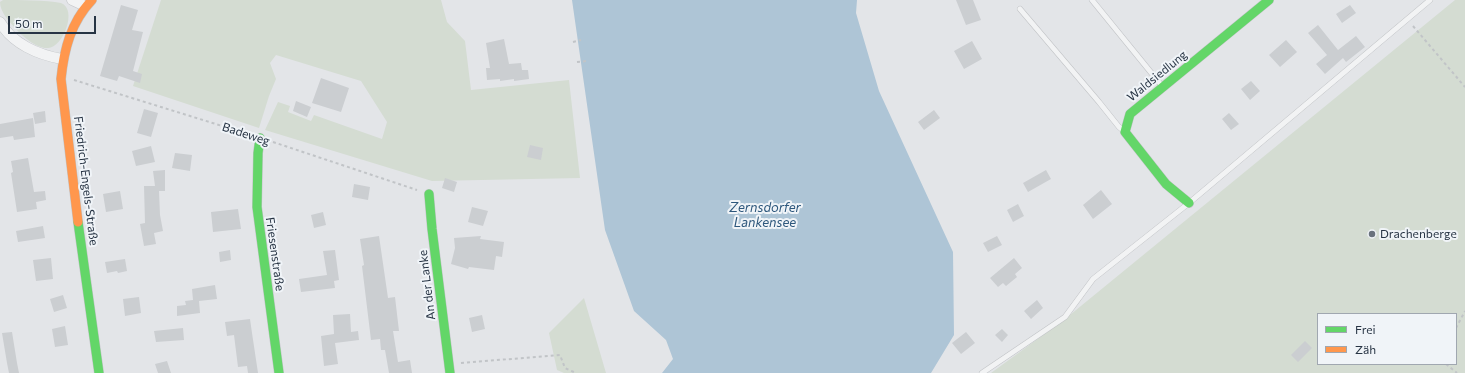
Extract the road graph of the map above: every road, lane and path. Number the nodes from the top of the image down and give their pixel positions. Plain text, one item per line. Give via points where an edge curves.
1 (72, 0) edge
2 (1092, 0) edge
3 (1269, 0) edge
4 (1430, 0) edge
5 (88, 3) edge
6 (1020, 9) dead end
7 (1407, 19) junction
8 (0, 22) edge
9 (581, 40) dead end
10 (572, 42) dead end
11 (62, 59) junction
12 (587, 61) dead end
13 (577, 62) dead end
14 (61, 79) junction
15 (1162, 87) junction
16 (1465, 87) edge
17 (1125, 132) junction
18 (260, 138) junction
19 (429, 194) joint
20 (1189, 203) junction
21 (1465, 311) edge
22 (1457, 326) edge
23 (1447, 365) edge
24 (449, 369) edge
25 (99, 373) edge
26 (279, 373) edge
27 (576, 373) edge
28 (982, 373) edge
29 (1457, 373) edge

1 - 5 street
2 - 15 lane
3 - 15 street, Waldsiedlung
4 - 7 lane
5 - 11 street, Friedrich-Engels-Straße via 70,32
6 - 17 lane
7 - 16 path
7 - 20 lane
8 - 11 street via 18,42 47,56
9 - 10 path
11 - 14 street, Friedrich-Engels-Straße
12 - 13 path
14 - 18 path, Badeweg via 71,79
14 - 25 street, Friedrich-Engels-Straße
15 - 17 street, Waldsiedlung via 1130,114
17 - 20 street via 1166,184
18 - 19 path, Badeweg
18 - 26 street, Friesenstraße via 257,207
19 - 24 street, An der Lanke
20 - 28 lane via 1093,279 1065,317
21 - 22 path
23 - 29 path
24 - 27 path via 560,355 565,368

